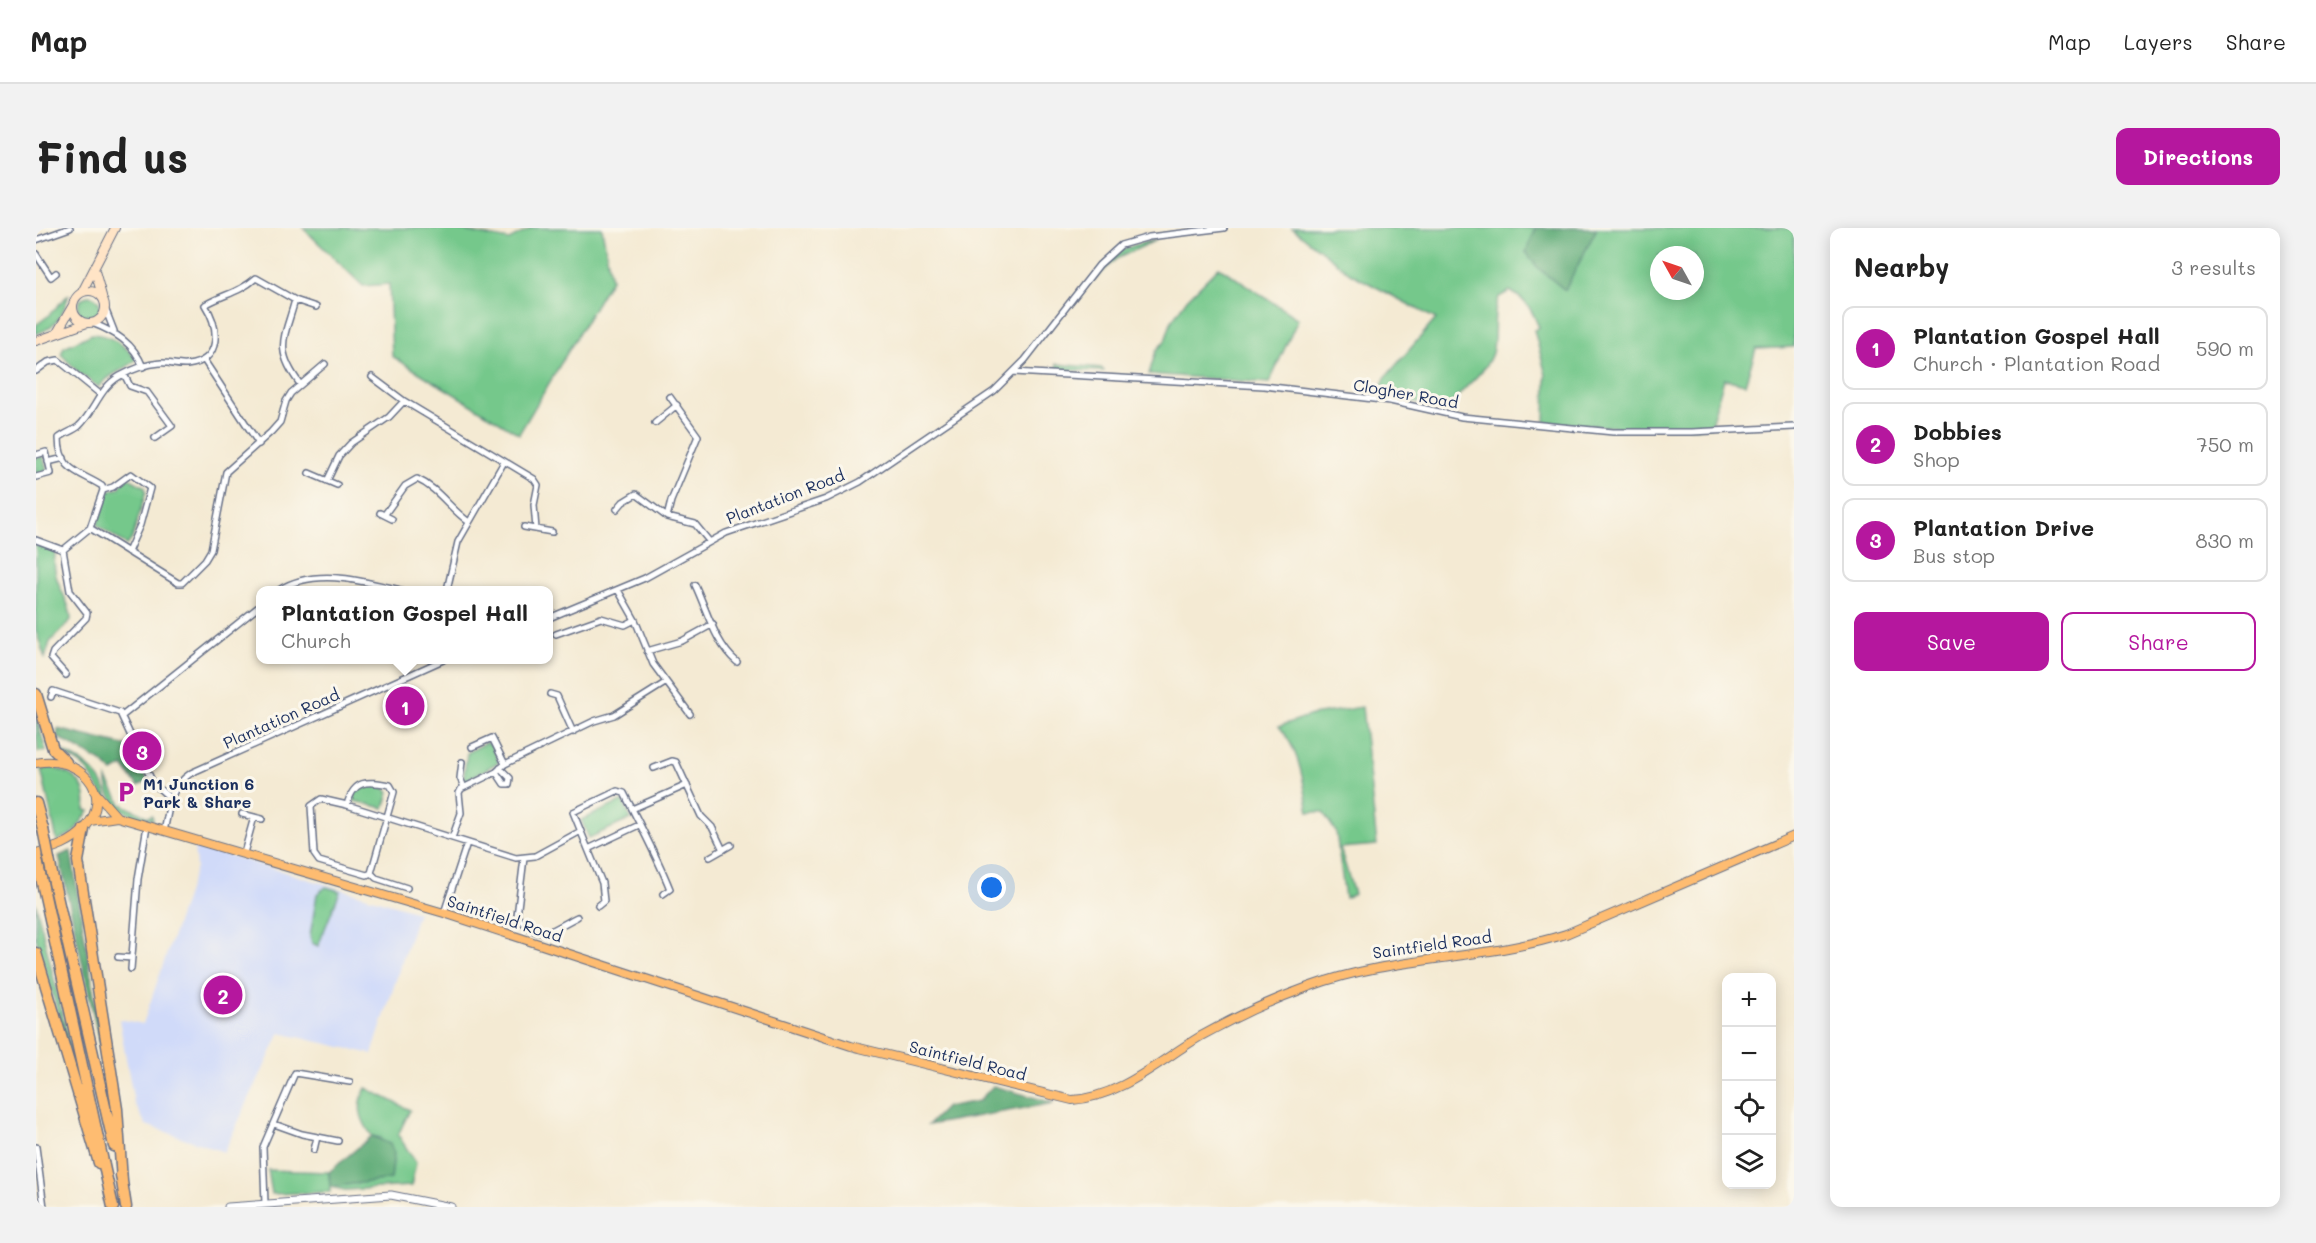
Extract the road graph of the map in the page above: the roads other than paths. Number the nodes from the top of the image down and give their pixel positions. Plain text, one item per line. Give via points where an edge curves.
1 (70, 228) edge
2 (115, 228) edge
3 (1224, 228) edge
4 (36, 240) edge
5 (36, 254) edge
6 (94, 271) junction
7 (56, 273) dead end
8 (82, 292) junction
9 (102, 297) junction
10 (295, 300) junction
11 (73, 305) junction
12 (316, 307) dead end
13 (105, 308) junction
14 (90, 323) junction
15 (114, 331) junction
16 (57, 332) junction
17 (36, 341) edge
18 (204, 360) junction
19 (325, 364) dead end
20 (143, 367) junction
21 (36, 371) edge
22 (1014, 372) junction
23 (124, 374) junction
24 (372, 377) dead end
25 (300, 384) junction
26 (100, 394) junction
27 (670, 397) dead end
28 (404, 401) junction
29 (677, 405) junction
30 (655, 423) dead end
31 (1794, 427) edge
32 (154, 438) dead end
33 (259, 444) junction
34 (36, 454) edge
35 (64, 458) junction
36 (48, 462) junction
37 (504, 462) junction
38 (309, 473) dead end
39 (36, 477) edge
40 (327, 481) junction
41 (337, 485) dead end
42 (103, 490) junction
43 (617, 509) dead end
44 (668, 517) junction
45 (392, 519) dead end
46 (469, 522) junction
47 (524, 527) dead end
48 (90, 528) junction
49 (536, 529) junction
50 (552, 532) dead end
51 (36, 540) edge
52 (709, 541) junction
53 (63, 550) junction
54 (128, 552) junction
55 (695, 585) dead end
56 (290, 586) edge
57 (382, 586) edge
58 (448, 586) edge
59 (618, 590) junction
60 (256, 609) edge
61 (553, 616) edge
62 (635, 620) junction
63 (713, 624) junction
64 (556, 634) dead end
65 (647, 651) junction
66 (737, 662) dead end
67 (434, 664) edge
68 (56, 677) dead end
69 (665, 683) junction
70 (36, 694) edge
71 (550, 694) dead end
72 (51, 697) dead end
73 (690, 714) dead end
74 (122, 716) junction
75 (573, 732) junction
76 (472, 747) dead end
77 (66, 762) junction
78 (462, 762) dead end
79 (36, 763) edge
80 (500, 768) junction
81 (654, 768) dead end
82 (687, 785) junction
83 (464, 787) junction
84 (94, 791) junction
85 (170, 798) junction
86 (36, 802) edge
87 (347, 805) junction
88 (632, 809) junction
89 (242, 814) dead end
90 (387, 816) junction
91 (117, 817) junction
92 (254, 817) junction
93 (262, 819) dead end
94 (87, 825) junction
95 (639, 825) junction
96 (147, 826) junction
97 (164, 831) junction
98 (579, 832) junction
99 (1794, 836) edge
100 (452, 838) junction
101 (467, 843) junction
102 (731, 845) dead end
103 (588, 849) junction
104 (723, 850) junction
105 (244, 853) junction
106 (36, 854) edge
107 (710, 857) dead end
108 (525, 858) junction
109 (371, 873) junction
110 (46, 875) junction
111 (407, 888) dead end
112 (670, 889) junction
113 (677, 890) dead end
114 (663, 894) dead end
115 (604, 901) junction
116 (611, 904) dead end
117 (598, 906) dead end
118 (444, 913) junction
119 (517, 916) junction
120 (577, 917) dead end
121 (508, 918) dead end
122 (36, 953) edge
123 (118, 957) dead end
124 (132, 958) junction
125 (131, 969) dead end
126 (350, 1082) dead end
127 (274, 1124) junction
128 (317, 1137) junction
129 (338, 1140) dead end
130 (36, 1147) edge
131 (314, 1150) dead end
132 (122, 1181) junction
133 (112, 1201) edge
134 (265, 1204) junction
135 (45, 1207) edge
136 (126, 1207) edge
137 (228, 1207) edge
138 (451, 1207) edge

1 - 4 street
2 - 6 main road
3 - 22 street, Plantation Road via 1149,237 1121,245 1099,265
5 - 7 street via 51,277
6 - 8 main road
6 - 9 main road
8 - 9 main road via 93,291
8 - 11 main road
9 - 13 main road
10 - 12 street
10 - 18 street via 256,278 240,291 205,305 217,334 212,351
10 - 25 street via 282,339 289,369
11 - 14 main road via 75,315
11 - 16 main road
13 - 14 main road via 101,318
13 - 15 street
14 - 15 street
14 - 16 main road
15 - 20 street via 139,355
16 - 17 main road
18 - 20 street
18 - 33 street
19 - 25 street
20 - 23 street
21 - 26 street via 58,360
22 - 31 street, Clogher Road via 1264,386 1390,401 1462,417 1613,432
22 - 52 street, Plantation Road via 967,411 860,482 826,499
23 - 26 street
23 - 32 street via 130,386 147,392 172,426
24 - 28 street
25 - 33 street via 286,401 280,422
26 - 35 street via 77,428 59,438
27 - 29 street
28 - 37 street
28 - 40 street via 389,417 351,443 339,456
29 - 30 street
29 - 44 street via 698,436 670,501
33 - 54 street via 226,472 210,550 187,579 178,583
34 - 36 street via 45,452
35 - 36 street
35 - 42 street via 72,471 97,482
36 - 39 street via 51,473
37 - 46 street
37 - 49 street via 538,485 534,506
38 - 40 street
40 - 41 street
42 - 48 street
42 - 54 street via 113,487 126,474 150,488
43 - 44 street via 636,494
44 - 52 street via 694,524
45 - 46 street via 383,514 405,486 417,479
46 - 58 street via 454,554
47 - 49 street
48 - 53 street
48 - 54 street
49 - 50 street
51 - 53 street
52 - 59 street, Plantation Road
53 - 68 street via 70,591 87,613 53,652 51,658 63,673
55 - 63 street
56 - 57 street via 334,578
59 - 61 street, Plantation Road
59 - 62 street
60 - 74 street
62 - 64 street via 625,625 601,618
62 - 65 street
63 - 65 street via 682,641
63 - 66 street via 724,648
65 - 69 street
67 - 85 street, Plantation Road via 191,773
69 - 73 street via 681,708
69 - 75 street via 628,708
70 - 77 highway via 53,749
71 - 75 street via 559,694
72 - 74 street via 53,691
74 - 85 street via 153,783
75 - 80 street
76 - 80 street via 492,738
77 - 79 main road
77 - 84 main road via 83,772
78 - 83 street via 460,778
80 - 83 street
81 - 82 street via 676,762
82 - 88 street
82 - 104 street
83 - 100 street via 459,793 461,813
84 - 91 main road
84 - 94 main road via 94,807
85 - 97 street, Plantation Road
86 - 110 highway, bridge via 43,829
87 - 90 street
87 - 90 street via 357,786 371,782 390,784 394,792
87 - 109 street via 321,799 311,806 314,854 319,861
88 - 95 street
88 - 98 street via 624,793 617,791 573,812
89 - 92 street
90 - 100 street
90 - 109 street
91 - 94 main road, Saintfield Road
91 - 96 main road, Saintfield Road
92 - 93 street
92 - 105 street
94 - 106 main road via 58,847
94 - 132 highway via 78,861 117,1108
95 - 103 street
95 - 112 street via 655,851
96 - 97 main road, Saintfield Road
96 - 124 street
97 - 105 main road, Saintfield Road
98 - 103 street
98 - 108 street
99 - 118 main road, Saintfield Road via 1566,934 1539,942 1377,966 1309,986 1226,1022 1121,1087 1090,1099 1052,1096 851,1046
100 - 101 street
101 - 108 street
101 - 118 street
102 - 104 street
103 - 115 street via 602,883
104 - 107 street
105 - 118 main road, Saintfield Road
106 - 110 highway
108 - 119 street
109 - 111 street
110 - 132 highway
110 - 133 highway
112 - 113 street
112 - 114 street
115 - 116 street
115 - 117 street
119 - 120 street via 536,933
119 - 121 street
122 - 133 highway
123 - 124 street
124 - 125 street
126 - 127 street via 295,1074
127 - 128 street
127 - 134 street via 263,1147
128 - 129 street
128 - 131 street
130 - 135 street
132 - 136 highway
134 - 137 street
134 - 138 street via 391,1195

